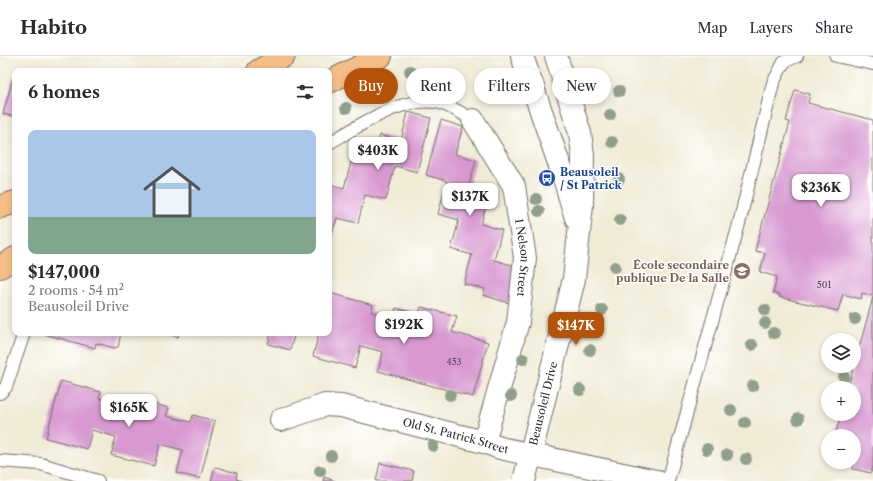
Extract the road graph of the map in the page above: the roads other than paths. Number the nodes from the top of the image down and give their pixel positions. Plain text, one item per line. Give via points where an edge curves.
1 (284, 56) edge
2 (381, 56) edge
3 (522, 56) edge
4 (556, 56) edge
5 (797, 56) edge
6 (836, 56) edge
7 (873, 64) edge
8 (263, 68) edge
9 (332, 80) edge
10 (473, 120) joint
11 (332, 141) edge
12 (12, 203) edge
13 (0, 207) edge
14 (580, 231) junction
15 (12, 260) edge
16 (0, 267) edge
17 (23, 336) edge
18 (0, 393) edge
19 (281, 420) dead end
20 (484, 442) junction
21 (530, 454) junction
22 (0, 461) edge
23 (98, 481) edge
24 (524, 481) edge
25 (656, 481) edge
26 (668, 481) edge

1 - 8 main road
2 - 9 main road
3 - 14 street, Beausoleil Drive
4 - 14 street, Beausoleil Drive via 580,133 584,176
5 - 26 lane via 784,62 774,83 739,224
6 - 7 lane
10 - 11 lane, 1 Nelson Street via 440,103 418,100 379,114
10 - 20 street, 1 Nelson Street via 514,186 525,258 518,322
12 - 13 main road
14 - 21 street, Beausoleil Drive via 574,279
15 - 16 main road
17 - 18 lane via 6,387
19 - 20 street, Old St. Patrick Street via 325,405 341,406
20 - 21 street, Old St. Patrick Street
21 - 24 street, Beausoleil Drive
21 - 25 street, Old St. Patrick Street
22 - 23 lane via 41,464

